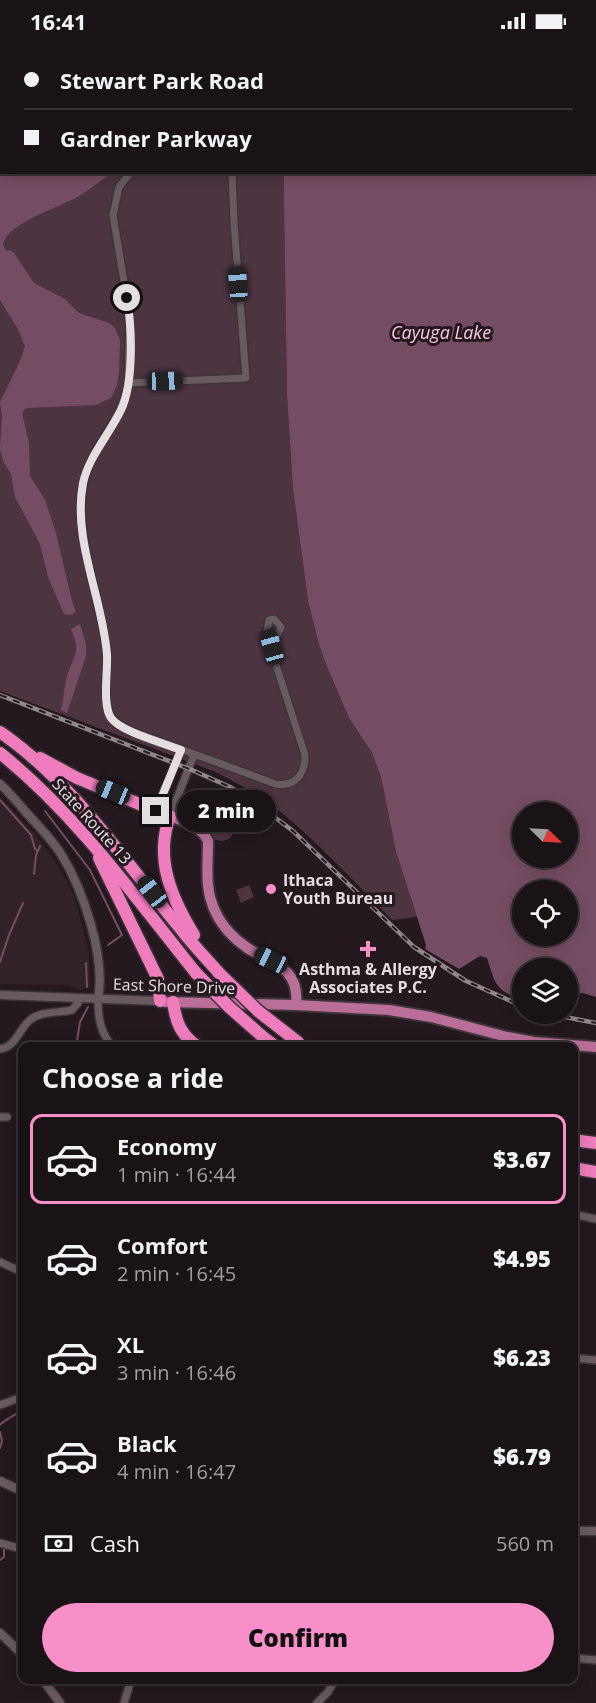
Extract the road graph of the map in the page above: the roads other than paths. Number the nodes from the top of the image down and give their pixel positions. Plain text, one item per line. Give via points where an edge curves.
1 (130, 174) edge
2 (232, 174) edge
3 (128, 383) junction
4 (272, 647) dead end
5 (0, 732) edge
6 (181, 750) junction
7 (26, 751) junction
8 (0, 753) edge
9 (194, 755) junction
10 (0, 784) edge
11 (156, 811) junction
12 (170, 816) junction
13 (87, 836) junction
14 (208, 960) junction
15 (0, 995) edge
16 (78, 998) junction
17 (98, 999) junction
18 (160, 1001) junction
19 (173, 1002) junction
20 (296, 1005) junction
21 (108, 1042) edge
22 (192, 1042) edge
23 (270, 1042) edge
24 (298, 1042) edge
25 (534, 1042) edge
26 (578, 1046) edge
27 (596, 1047) edge
28 (0, 1049) edge
29 (578, 1141) edge
30 (596, 1143) edge
31 (578, 1169) edge
32 (596, 1172) edge
33 (578, 1215) edge
34 (596, 1219) edge
35 (0, 1262) edge
36 (18, 1270) edge
37 (578, 1358) edge
38 (596, 1360) edge
39 (18, 1398) edge
40 (0, 1405) edge
41 (0, 1481) edge
42 (18, 1489) edge
43 (578, 1531) edge
44 (596, 1531) edge
45 (0, 1543) edge
46 (18, 1548) edge
47 (0, 1633) edge
48 (18, 1650) edge
49 (578, 1658) edge
50 (596, 1660) edge
51 (46, 1684) edge
52 (130, 1684) edge
53 (332, 1684) edge
54 (60, 1703) edge
55 (124, 1703) edge
56 (317, 1703) edge

1 - 3 street via 119,187 112,214 130,318
2 - 3 street via 246,378
3 - 6 street via 121,412 88,469 81,496 88,561 107,651 107,705 112,719 121,726
4 - 9 street via 305,755 305,766 297,780 288,785 276,784
5 - 7 highway, State Route 13
6 - 9 street
6 - 11 street
7 - 11 highway
7 - 14 highway, State Route 13 via 86,810
8 - 13 highway, State Route 13
9 - 12 street
10 - 17 street via 54,845 77,885 95,944
11 - 12 main road
12 - 14 highway via 164,842 167,879
12 - 20 main road via 201,831 208,841 207,888 217,915 241,944 290,975
13 - 18 highway via 159,979
13 - 23 highway, State Route 13, bridge via 196,974
14 - 24 highway, State Route 13, bridge via 258,1011
15 - 16 street, East Shore Drive
16 - 17 street, East Shore Drive
16 - 28 street via 72,1010 29,1020 8,1047
17 - 18 street, East Shore Drive
17 - 21 street via 100,1025
18 - 19 main road, East Shore Drive
19 - 20 main road, East Shore Drive
19 - 22 highway via 182,1034
20 - 25 main road, East Shore Drive via 407,1012
26 - 27 main road, East Shore Drive
29 - 30 highway
31 - 32 highway
33 - 34 street
35 - 36 street
37 - 38 street
39 - 40 street
41 - 42 street
43 - 44 street
45 - 46 street
47 - 48 street
49 - 50 street
51 - 54 street
52 - 55 street
53 - 56 street

